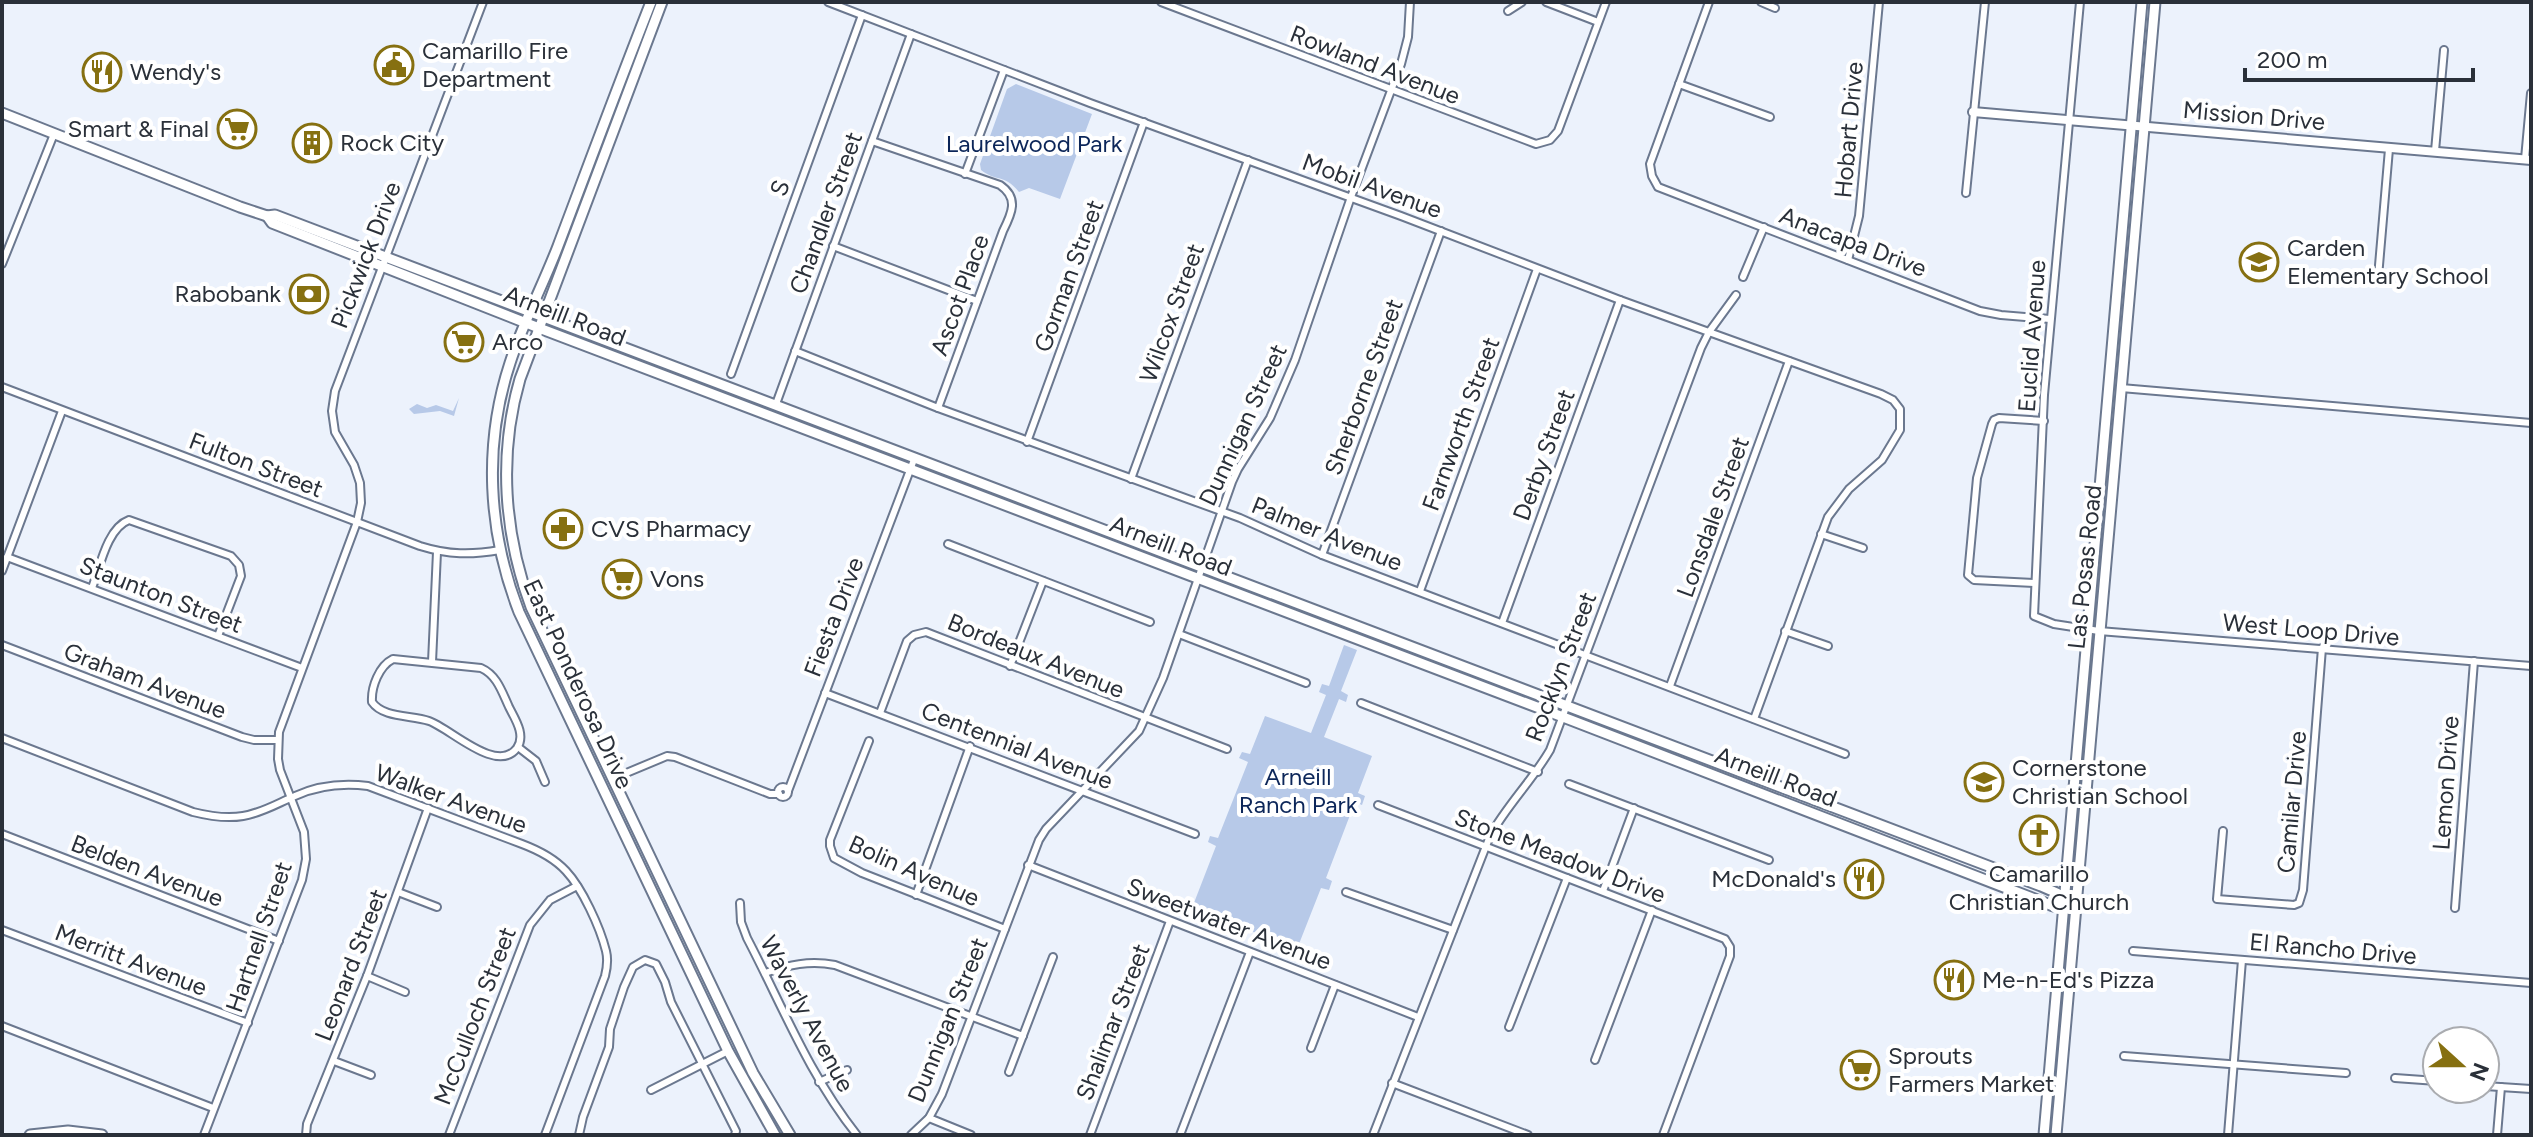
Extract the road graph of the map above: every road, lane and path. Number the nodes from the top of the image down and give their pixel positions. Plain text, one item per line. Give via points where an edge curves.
1 (483, 2) edge
2 (651, 2) edge
3 (662, 2) edge
4 (828, 2) edge
5 (1161, 2) edge
6 (1410, 2) edge
7 (1522, 2) edge
8 (1546, 2) edge
9 (1606, 2) edge
10 (1709, 2) edge
11 (1761, 2) edge
12 (1879, 2) edge
13 (1985, 2) edge
14 (2080, 2) edge
15 (2142, 2) edge
16 (2155, 2) edge
17 (1775, 8) dead end
18 (1508, 11) dead end
19 (862, 15) junction
20 (1598, 22) junction
21 (911, 34) junction
22 (2444, 50) dead end
23 (1004, 70) junction
24 (1679, 84) junction
25 (1390, 90) junction
26 (2531, 93) edge
27 (1973, 112) junction
28 (2, 113) edge
29 (1770, 117) dead end
30 (2070, 121) junction
31 (1144, 122) junction
32 (2132, 125) junction
33 (2145, 126) junction
34 (54, 134) junction
35 (872, 141) junction
36 (2389, 149) junction
37 (2435, 151) junction
38 (2528, 159) edge
39 (1248, 160) junction
40 (965, 174) junction
41 (1966, 193) dead end
42 (1351, 197) junction
43 (1764, 227) junction
44 (1441, 231) junction
45 (833, 246) junction
46 (4, 251) edge
47 (1848, 260) junction
48 (384, 261) junction
49 (2, 264) edge
50 (1537, 269) junction
51 (1743, 277) dead end
52 (2378, 277) dead end
53 (1736, 295) dead end
54 (1620, 300) junction
55 (977, 301) junction
56 (531, 312) junction
57 (544, 317) junction
58 (2050, 319) junction
59 (526, 323) junction
60 (539, 328) junction
61 (1709, 332) junction
62 (795, 351) junction
63 (1789, 361) junction
64 (731, 374) dead end
65 (2, 387) edge
66 (2109, 387) junction
67 (2121, 388) junction
68 (776, 404) junction
69 (938, 408) junction
70 (62, 411) junction
71 (2044, 421) junction
72 (2531, 423) edge
73 (1027, 442) junction
74 (915, 457) junction
75 (493, 467) junction
76 (910, 468) junction
77 (1131, 479) junction
78 (506, 494) junction
79 (1222, 511) junction
80 (357, 522) junction
81 (1821, 534) junction
82 (948, 544) dead end
83 (1863, 548) dead end
84 (500, 550) junction
85 (437, 552) junction
86 (1322, 555) junction
87 (7, 557) junction
88 (1203, 566) junction
89 (2, 571) edge
90 (1199, 578) junction
91 (1043, 581) junction
92 (2034, 583) junction
93 (92, 588) junction
94 (1420, 591) junction
95 (1150, 622) dead end
96 (1502, 623) junction
97 (2087, 629) junction
98 (1785, 631) junction
99 (2099, 631) junction
100 (1179, 634) junction
101 (218, 636) junction
102 (2, 645) edge
103 (1828, 646) dead end
104 (2322, 648) junction
105 (1586, 655) junction
106 (2474, 661) junction
107 (432, 662) junction
108 (1010, 666) junction
109 (2531, 666) edge
110 (302, 668) junction
111 (1306, 683) dead end
112 (1670, 686) junction
113 (825, 693) junction
114 (1361, 703) dead end
115 (1567, 706) junction
116 (880, 713) junction
117 (1563, 717) junction
118 (1145, 718) junction
119 (1754, 719) junction
120 (2, 738) edge
121 (278, 740) junction
122 (869, 741) dead end
123 (970, 746) junction
124 (518, 747) junction
125 (1227, 749) dead end
126 (1845, 754) dead end
127 (1538, 772) junction
128 (612, 779) junction
129 (545, 782) dead end
130 (1569, 784) dead end
131 (1084, 791) junction
132 (291, 798) junction
133 (1378, 805) dead end
134 (428, 808) junction
135 (1634, 808) junction
136 (2223, 831) dead end
137 (2, 834) edge
138 (1195, 834) dead end
139 (1486, 846) junction
140 (1769, 860) dead end
141 (1028, 865) junction
142 (1567, 878) junction
143 (577, 886) junction
144 (1603, 891) junction
145 (398, 892) junction
146 (1346, 892) dead end
147 (916, 895) junction
148 (2064, 902) junction
149 (740, 903) dead end
150 (2076, 904) junction
151 (437, 907) dead end
152 (2455, 908) dead end
153 (1652, 910) junction
154 (1170, 921) junction
155 (1005, 929) junction
156 (2, 930) edge
157 (1453, 930) junction
158 (279, 941) junction
159 (2133, 951) dead end
160 (1250, 952) junction
161 (1053, 957) dead end
162 (2242, 960) junction
163 (765, 973) junction
164 (367, 976) junction
165 (2531, 983) edge
166 (1335, 985) junction
167 (405, 992) dead end
168 (970, 1017) junction
169 (1418, 1017) junction
170 (248, 1023) junction
171 (2, 1026) edge
172 (1509, 1027) dead end
173 (1023, 1036) junction
174 (1311, 1048) dead end
175 (728, 1051) junction
176 (2124, 1056) dead end
177 (1595, 1060) dead end
178 (334, 1061) junction
179 (703, 1063) junction
180 (2233, 1065) junction
181 (847, 1070) dead end
182 (1009, 1072) dead end
183 (2346, 1073) dead end
184 (371, 1075) dead end
185 (2395, 1078) dead end
186 (2421, 1080) edge
187 (819, 1082) junction
188 (1392, 1083) junction
189 (2501, 1087) edge
190 (2531, 1089) edge
191 (651, 1090) dead end
192 (2500, 1105) edge
193 (213, 1108) junction
194 (929, 1118) junction
195 (30, 1135) edge
196 (102, 1135) edge
197 (204, 1135) edge
198 (306, 1135) edge
199 (449, 1135) edge
200 (545, 1135) edge
201 (579, 1135) edge
202 (735, 1135) edge
203 (775, 1135) edge
204 (790, 1135) edge
205 (857, 1135) edge
206 (911, 1135) edge
207 (971, 1135) edge
208 (1090, 1135) edge
209 (1180, 1135) edge
210 (1373, 1135) edge
211 (1528, 1135) edge
212 (1663, 1135) edge
213 (2044, 1135) edge
214 (2056, 1135) edge
215 (2228, 1135) edge
216 (2497, 1135) edge

1 - 48 street, Pickwick Drive
2 - 56 main road, East Ponderosa Drive
3 - 57 main road, East Ponderosa Drive
4 - 19 street, Mobil Avenue
5 - 25 street, Rowland Avenue
6 - 25 street, Dunnigan Street via 1408,37
7 - 18 street
8 - 20 street
9 - 20 street
10 - 24 street
11 - 17 street
12 - 47 street, Hobart Drive via 1859,216
13 - 27 street
14 - 30 street, Euclid Avenue
15 - 32 main road, Las Posas Road
16 - 33 main road, Las Posas Road
19 - 21 street, Mobil Avenue
19 - 64 street, S
20 - 25 street, Rowland Avenue via 1565,115 1555,135 1543,143
21 - 23 street, Mobil Avenue
21 - 35 street, Chandler Street
22 - 37 street
23 - 31 street, Mobil Avenue
23 - 40 street
24 - 29 street
24 - 43 street, Anacapa Drive via 1650,164 1652,176 1661,189
25 - 42 street, Dunnigan Street
26 - 38 street
27 - 30 street, Mission Drive
27 - 41 street
28 - 34 main road, Arneill Road
30 - 32 street, Mission Drive
30 - 58 street, Euclid Avenue
31 - 39 street, Mobil Avenue
31 - 73 street, Gorman Street
32 - 33 street, Mission Drive
32 - 66 main road, Las Posas Road
33 - 36 street, Mission Drive
33 - 67 main road, Las Posas Road
34 - 46 street
34 - 48 main road, Arneill Road via 267,216 272,223
35 - 40 street
35 - 45 street, Chandler Street
36 - 37 street, Mission Drive
36 - 52 street
37 - 38 street, Mission Drive
39 - 42 street, Mobil Avenue
39 - 77 street, Wilcox Street
40 - 55 street, Ascot Place via 1000,185 1013,202
42 - 44 street, Mobil Avenue
42 - 79 street, Dunnigan Street via 1295,360
43 - 47 street, Anacapa Drive
43 - 51 street
44 - 50 street, Mobil Avenue
44 - 86 street, Sherborne Street
45 - 55 street
45 - 62 street, Chandler Street
46 - 49 street
47 - 58 street, Anacapa Drive via 1980,311
48 - 56 main road, Arneill Road
48 - 59 main road, Arneill Road
48 - 80 street, Pickwick Drive via 332,405 335,432 359,477
50 - 54 street, Mobil Avenue
50 - 94 street, Farnworth Street
53 - 61 street, Rocklyn Street
54 - 61 street, Mobil Avenue
54 - 96 street, Derby Street
55 - 69 street, Ascot Place
56 - 57 main road, Arneill Road
56 - 59 main road, East Ponderosa Drive
57 - 60 main road, East Ponderosa Drive
57 - 68 main road, Arneill Road
58 - 71 street, Euclid Avenue
59 - 60 main road, Arneill Road
59 - 75 main road, East Ponderosa Drive via 498,405
60 - 76 main road, Arneill Road
60 - 78 main road, East Ponderosa Drive via 513,408
61 - 63 street, Mobil Avenue
61 - 105 street, Rocklyn Street
62 - 68 street, Chandler Street
62 - 69 street, Palmer Avenue
63 - 81 street, Mobil Avenue via 1881,394 1900,409 1900,430 1889,451 1838,500
63 - 112 street, Lonsdale Street
65 - 70 street, Fulton Street
66 - 67 street
66 - 97 main road, Las Posas Road
67 - 72 street
67 - 99 main road, Las Posas Road
68 - 74 main road, Arneill Road
69 - 73 street, Palmer Avenue
70 - 80 street, Fulton Street
70 - 87 street
71 - 92 street, Euclid Avenue
71 - 92 street via 1999,418 1992,424 1977,478 1968,575 1974,580
73 - 77 street, Palmer Avenue
74 - 76 street, Fiesta Drive
74 - 88 main road, Arneill Road
75 - 78 main road via 497,486
75 - 84 main road, East Ponderosa Drive
76 - 90 main road, Arneill Road
76 - 113 street, Fiesta Drive
77 - 79 street, Palmer Avenue
78 - 128 main road, East Ponderosa Drive via 513,548 531,607
79 - 86 street, Palmer Avenue
79 - 88 street, Dunnigan Street
80 - 85 street, Fulton Street
80 - 110 street, Hartnell Street
81 - 83 street
81 - 98 street
82 - 91 street
84 - 85 street, Fulton Street
84 - 175 main road, East Ponderosa Drive via 519,612
85 - 107 street
86 - 94 street, Palmer Avenue
87 - 89 street
87 - 93 street, Staunton Street
88 - 90 street, Dunnigan Street
88 - 115 main road, Arneill Road
90 - 100 street, Dunnigan Street
90 - 117 main road, Arneill Road
91 - 95 street
91 - 108 street
92 - 97 street, Euclid Avenue via 2035,618
93 - 101 street, Staunton Street
93 - 101 street via 113,534 129,520 231,556 241,576
94 - 96 street, Palmer Avenue
96 - 105 street, Palmer Avenue
97 - 99 street, West Loop Drive
97 - 148 main road, Las Posas Road
98 - 103 street
98 - 119 street
99 - 104 street, West Loop Drive
99 - 150 main road, Las Posas Road
100 - 111 street
100 - 118 street, Dunnigan Street
101 - 110 street, Staunton Street
102 - 121 street, Graham Avenue via 242,737
104 - 106 street, West Loop Drive
104 - 136 street, Camilar Drive via 2299,903 2217,899
105 - 112 street, Palmer Avenue
105 - 115 street, Rocklyn Street
106 - 109 street, West Loop Drive
106 - 152 street, Lemon Drive
107 - 124 street via 490,673 519,728
107 - 124 street via 393,659 385,664 371,697 374,706 440,726 483,752 501,756
108 - 116 street, Bordeaux Avenue via 918,633 904,646
108 - 118 street, Bordeaux Avenue
110 - 121 street, Hartnell Street
112 - 119 street, Palmer Avenue
113 - 116 street, Centennial Avenue
113 - 128 street, Fiesta Drive via 788,791 782,787 779,794 770,794 667,756
114 - 127 street
115 - 117 street, Rocklyn Street
115 - 148 main road, Arneill Road via 2041,886
116 - 123 street, Centennial Avenue
117 - 127 street, Rocklyn Street
117 - 148 main road, Arneill Road via 2053,906
118 - 125 street, Bordeaux Avenue
118 - 131 street, Dunnigan Street
119 - 126 street, Palmer Avenue
120 - 132 street, Walker Avenue via 202,814 245,816
121 - 132 street, Hartnell Street via 280,770
122 - 147 street, Bolin Avenue via 830,840 831,853 839,863
123 - 131 street, Centennial Avenue
123 - 147 street
124 - 129 street via 536,761
127 - 139 street, Rocklyn Street
128 - 204 main road, East Ponderosa Drive via 753,1073
130 - 135 street
131 - 138 street, Centennial Avenue
131 - 141 street, Dunnigan Street via 1046,829
132 - 134 street, Walker Avenue via 351,784
132 - 158 street, Hartnell Street via 304,832 306,859
133 - 139 street, Stone Meadow Drive
134 - 143 street, Walker Avenue via 537,850 559,864
134 - 145 street, Leonard Street
135 - 140 street
135 - 144 street
137 - 158 street, Belden Avenue
139 - 142 street, Stone Meadow Drive
139 - 157 street, Rocklyn Street
141 - 154 street, Sweetwater Avenue
141 - 155 street, Dunnigan Street
142 - 144 street, Stone Meadow Drive
142 - 172 street
143 - 199 street, McCulloch Street via 550,900 530,925
143 - 200 street, Walker Avenue via 604,944 607,969
144 - 153 street, Stone Meadow Drive
145 - 151 street
145 - 164 street, Leonard Street
146 - 157 street
147 - 155 street, Bolin Avenue
148 - 150 main road, Arneill Road
148 - 213 main road, Las Posas Road
149 - 163 street, Waverly Avenue via 742,928
150 - 214 main road, Las Posas Road
153 - 177 street
153 - 212 street, Stone Meadow Drive via 1721,935 1730,956
154 - 160 street, Sweetwater Avenue
154 - 208 street, Shalimar Street
155 - 168 street, Dunnigan Street
156 - 170 street, Merritt Avenue
157 - 169 street, Rocklyn Street
158 - 170 street, Hartnell Street
159 - 162 street, El Rancho Drive
160 - 166 street, Sweetwater Avenue
160 - 209 street
161 - 173 street
162 - 165 street, El Rancho Drive
162 - 180 street
163 - 168 street via 797,963 825,963
163 - 187 street, Waverly Avenue
164 - 167 street
164 - 178 street, Leonard Street
166 - 169 street, Sweetwater Avenue
166 - 174 street
168 - 173 street
168 - 194 street, Dunnigan Street
169 - 188 street, Rocklyn Street
170 - 193 street, Hartnell Street
171 - 193 street
173 - 182 street
175 - 179 street
175 - 203 main road, East Ponderosa Drive
176 - 180 street
178 - 184 street
178 - 198 street, Leonard Street
179 - 191 street
179 - 201 street via 656,964 638,962 610,1029 609,1047
179 - 202 street
180 - 183 street
180 - 215 street
181 - 187 street
185 - 186 street
187 - 205 street, Waverly Avenue
188 - 210 street, Rocklyn Street
188 - 211 street
189 - 190 street
192 - 216 street
193 - 197 street, Hartnell Street
194 - 206 street, Dunnigan Street
194 - 207 street
195 - 196 main road

